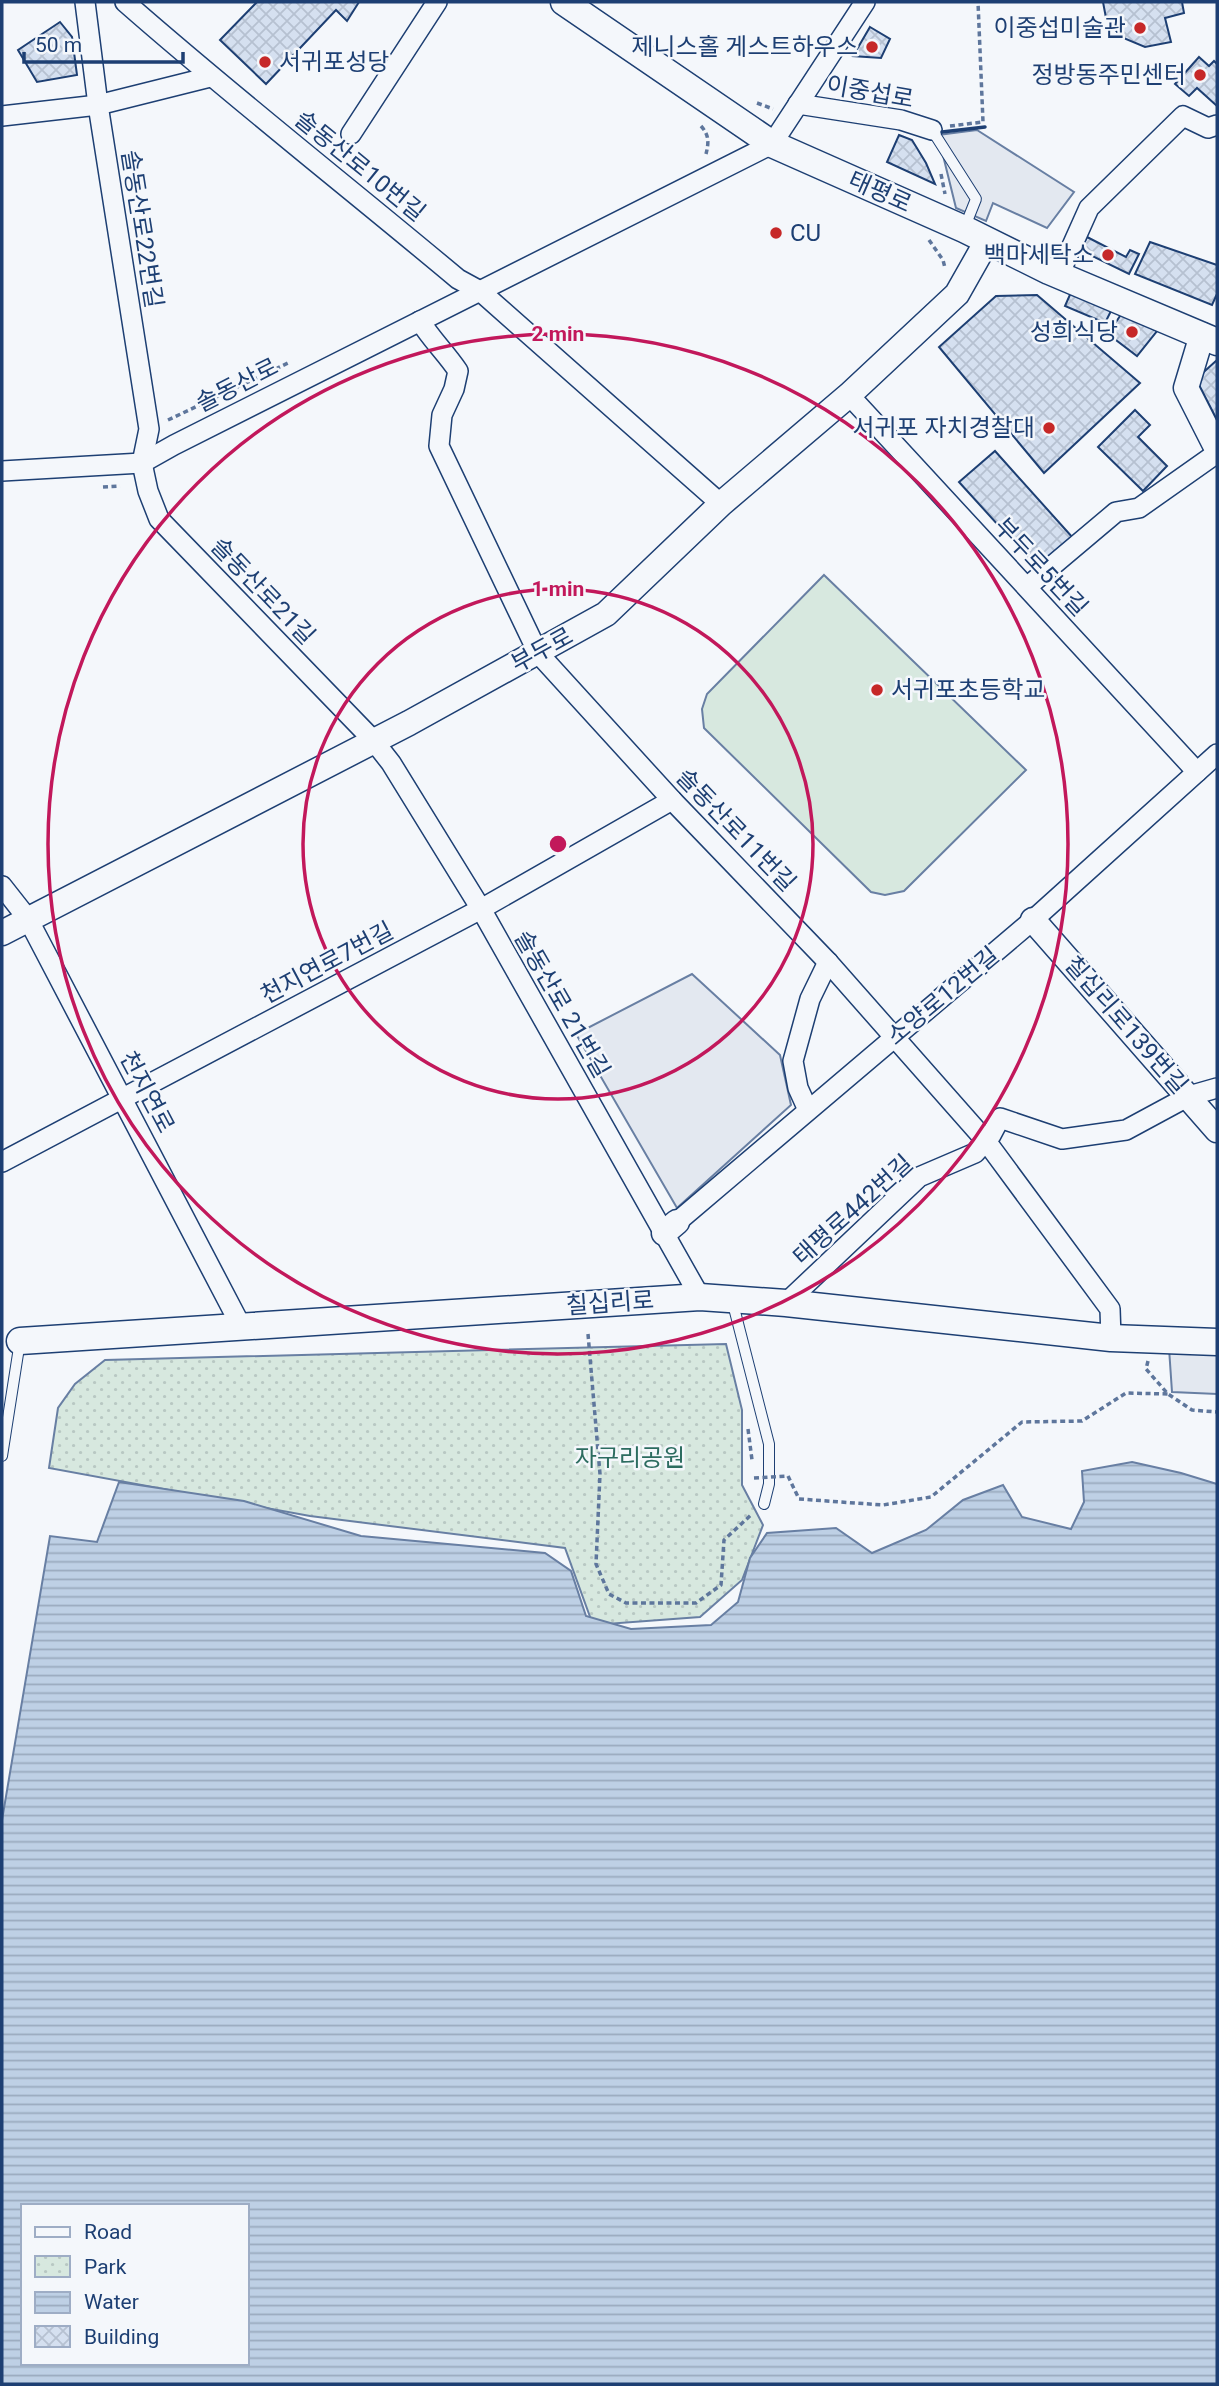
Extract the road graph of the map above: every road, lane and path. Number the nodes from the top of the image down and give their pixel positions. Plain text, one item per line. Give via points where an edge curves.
1 (85, 2) edge
2 (125, 2) edge
3 (436, 2) edge
4 (564, 2) edge
5 (865, 2) edge
6 (978, 2) edge
7 (209, 76) junction
8 (756, 103) dead end
9 (97, 105) junction
10 (789, 105) junction
11 (2, 116) edge
12 (699, 124) dead end
13 (1217, 125) edge
14 (932, 130) junction
15 (351, 134) dead end
16 (772, 144) junction
17 (698, 160) dead end
18 (938, 218) junction
19 (975, 235) junction
20 (946, 274) dead end
21 (1059, 275) junction
22 (480, 291) junction
23 (419, 321) junction
24 (1210, 338) edge
25 (290, 362) dead end
26 (849, 395) junction
27 (149, 429) junction
28 (1217, 451) edge
29 (142, 463) junction
30 (2, 471) edge
31 (721, 504) junction
32 (1027, 587) junction
33 (538, 653) junction
34 (373, 740) junction
35 (1217, 754) edge
36 (1197, 772) junction
37 (672, 800) junction
38 (2, 886) edge
39 (481, 909) junction
40 (28, 919) junction
41 (1033, 920) junction
42 (2, 933) edge
43 (828, 962) junction
44 (894, 1037) junction
45 (1217, 1088) edge
46 (1189, 1096) junction
47 (123, 1099) junction
48 (808, 1110) junction
49 (1217, 1130) edge
50 (986, 1141) junction
51 (2, 1162) edge
52 (670, 1228) junction
53 (700, 1297) junction
54 (732, 1299) junction
55 (786, 1303) junction
56 (241, 1326) junction
57 (588, 1334) dead end
58 (1111, 1338) junction
59 (1152, 1339) junction
60 (11, 1341) edge
61 (1217, 1342) edge
62 (1168, 1394) junction
63 (1217, 1412) edge
64 (2, 1456) edge
65 (754, 1478) dead end
66 (764, 1504) joint

1 - 9 street, 솔동산로22번길
2 - 7 street, 솔동산로10번길
3 - 15 street
4 - 16 main road, 태평로
5 - 10 street, 이중섭로
6 - 14 path via 983,122
7 - 9 street
7 - 22 street, 솔동산로10번길 via 458,279
8 - 10 path via 771,110
9 - 11 street
9 - 27 street, 솔동산로22번길
10 - 14 street, 이중섭로 via 901,120
10 - 16 street, 이중섭로
12 - 17 path via 708,134 709,145
13 - 21 street via 1208,128 1183,116 1089,208
14 - 19 lane via 976,200
16 - 18 main road, 태평로
16 - 22 street, 솔동산로
18 - 19 main road, 태평로
18 - 20 path via 929,241 936,246
19 - 21 main road, 태평로
19 - 26 street, 부두로 via 957,294
21 - 24 main road, 태평로
22 - 23 street, 솔동산로
22 - 31 street
23 - 29 street, 솔동산로
23 - 33 street, 솔동산로11번길 via 458,371 442,415 439,446
24 - 28 street via 1185,388
25 - 27 path
26 - 31 street, 부두로
26 - 32 street, 부두로5번길
27 - 29 street, 솔동산로22번길
28 - 32 street via 1139,508 1116,512
29 - 30 street, 솔동산로
29 - 34 street, 솔동산로21길 via 159,519
31 - 33 street, 부두로 via 606,614
32 - 36 street, 부두로5번길
33 - 34 street, 부두로
33 - 37 street, 솔동산로11번길
34 - 39 street, 솔동산로 21번길
34 - 40 street, 부두로
35 - 36 street, 소양로12번길
36 - 41 street, 소양로12번길
37 - 39 street, 천지연로7번길
37 - 43 street, 솔동산로11번길
38 - 40 street, 천지연로
39 - 47 street, 천지연로7번길
39 - 52 street, 솔동산로 21번길
40 - 42 street, 부두로
40 - 47 street, 천지연로
41 - 44 street, 소양로12번길
41 - 46 street, 칠십리로139번길
43 - 44 street, 솔동산로11번길
43 - 48 street via 810,999 793,1061
44 - 48 street, 소양로12번길
44 - 50 street, 솔동산로11번길
45 - 46 street, 태평로442번길
46 - 49 street, 칠십리로139번길
46 - 50 street, 태평로442번길 via 1126,1130 1062,1139 1000,1118
47 - 51 street, 천지연로7번길
47 - 56 street, 천지연로
48 - 52 street, 소양로12번길
50 - 55 street, 태평로442번길 via 975,1153 919,1177
50 - 58 street, 솔동산로11번길 via 1110,1309
52 - 53 street, 솔동산로 21번길
53 - 54 main road, 칠십리로
53 - 56 main road, 칠십리로
54 - 55 main road, 칠십리로
54 - 66 lane via 769,1444
55 - 58 main road, 칠십리로
56 - 60 main road, 칠십리로
57 - 66 path via 600,1474 596,1564 609,1594 626,1603 696,1604 721,1585 724,1541
58 - 59 main road, 칠십리로
59 - 61 main road, 칠십리로
59 - 62 path via 1146,1369
60 - 64 lane
62 - 63 path via 1192,1410
62 - 65 path, bridge via 1126,1393 1082,1420 1022,1422 931,1497 883,1505 799,1499 788,1476

